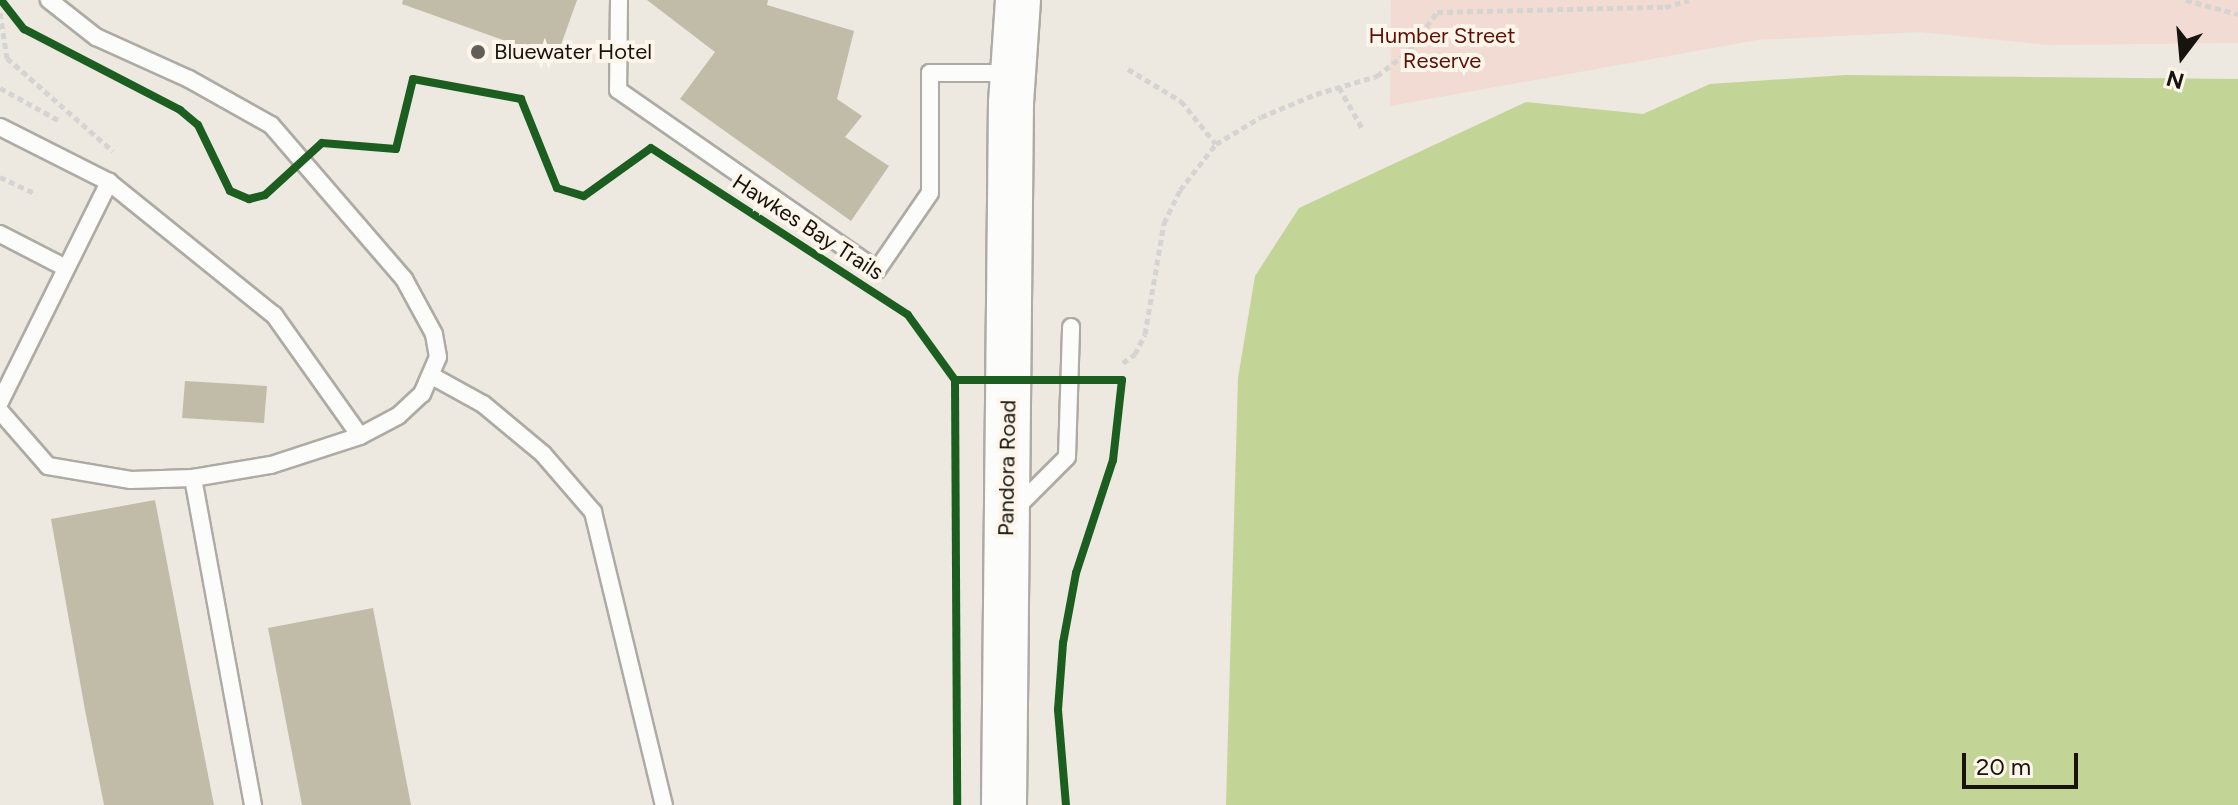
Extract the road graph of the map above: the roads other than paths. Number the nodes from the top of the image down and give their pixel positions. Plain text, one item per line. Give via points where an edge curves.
1 (49, 0) edge
2 (619, 0) edge
3 (1021, 27) edge
4 (0, 127) edge
5 (109, 182) junction
6 (0, 234) edge
7 (66, 268) junction
8 (1071, 327) dead end
9 (432, 376) junction
10 (0, 402) edge
11 (0, 411) edge
12 (360, 436) junction
13 (193, 478) junction
14 (1007, 518) junction
15 (253, 805) edge
16 (664, 805) edge
17 (1004, 805) edge

1 - 9 lane via 96,37 189,79 271,125 404,279 434,334 438,357
2 - 3 lane via 618,90 877,270 930,193 930,73
3 - 14 main road, Pandora Road
4 - 5 lane
5 - 7 lane
5 - 12 lane via 274,315
6 - 7 lane
7 - 10 lane
8 - 14 lane via 1067,457
9 - 12 lane via 422,394 398,416
9 - 16 lane via 483,404 543,454 593,512
11 - 13 lane via 48,466 131,480
12 - 13 lane via 271,465
13 - 15 lane
14 - 17 main road, Pandora Road

